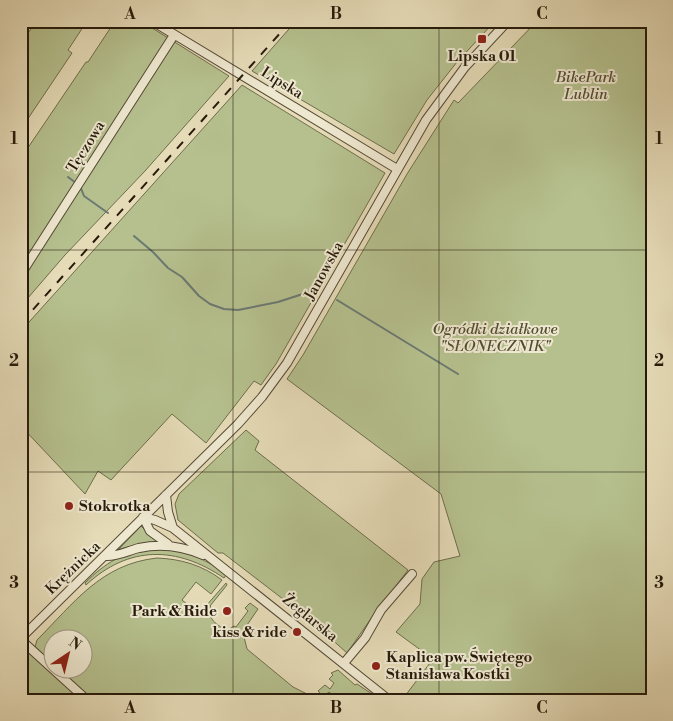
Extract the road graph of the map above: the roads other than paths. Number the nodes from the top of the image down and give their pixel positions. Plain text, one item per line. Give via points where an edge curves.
1 (152, 21) edge
2 (508, 21) edge
3 (174, 35) junction
4 (397, 169) junction
5 (21, 274) edge
6 (166, 495) junction
7 (144, 518) junction
8 (174, 528) junction
9 (170, 545) junction
10 (105, 556) junction
11 (212, 559) junction
12 (412, 574) dead end
13 (21, 639) edge
14 (344, 663) junction
15 (87, 700) edge
16 (389, 700) edge

1 - 3 street, Lipska
2 - 4 street, Janowska via 448,89
3 - 4 street, Lipska
3 - 5 street, Tęczowa
4 - 6 street, Janowska via 278,377 245,417
6 - 7 street, Janowska
6 - 8 street
7 - 8 street, Żeglarska
7 - 9 street, Żeglarska via 150,531
7 - 10 street, Krężnicka
8 - 11 street, Żeglarska
9 - 10 street, Żeglarska
9 - 11 street, Żeglarska
10 - 13 street, Krężnicka
11 - 14 street, Żeglarska
12 - 14 street via 381,610 365,638
13 - 15 street
14 - 16 street, Żeglarska

